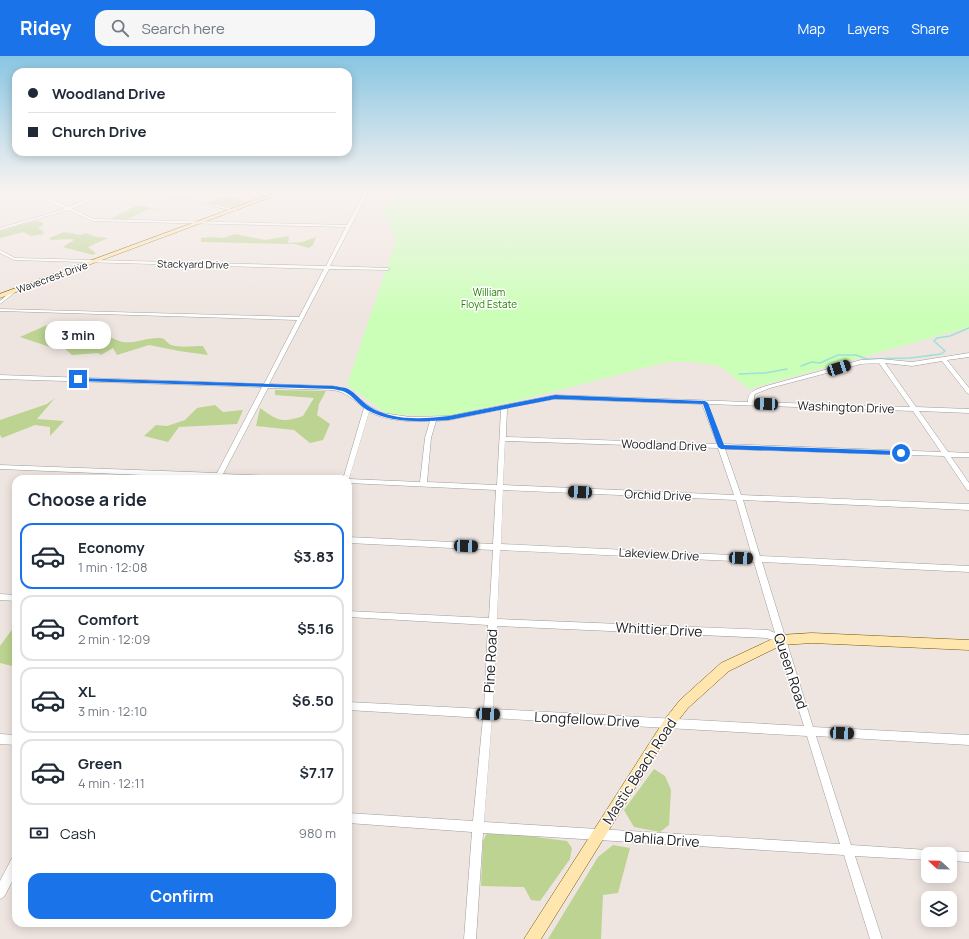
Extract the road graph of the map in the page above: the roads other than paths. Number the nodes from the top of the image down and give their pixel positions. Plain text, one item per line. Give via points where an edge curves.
1 (174, 232) edge
2 (346, 232) edge
3 (0, 252) edge
4 (93, 262) junction
5 (327, 268) junction
6 (388, 269) dead end
7 (16, 290) junction
8 (0, 296) edge
9 (0, 303) edge
10 (0, 310) edge
11 (301, 319) junction
12 (969, 355) edge
13 (942, 359) junction
14 (881, 361) junction
15 (0, 377) edge
16 (266, 386) junction
17 (969, 392) edge
18 (705, 403) junction
19 (751, 403) junction
20 (504, 407) junction
21 (367, 408) junction
22 (915, 410) junction
23 (969, 412) edge
24 (433, 420) junction
25 (502, 439) junction
26 (721, 447) junction
27 (946, 454) junction
28 (969, 455) edge
29 (0, 467) edge
30 (159, 475) edge
31 (220, 475) edge
32 (347, 475) edge
33 (352, 481) edge
34 (423, 484) junction
35 (500, 488) junction
36 (969, 488) edge
37 (738, 498) junction
38 (969, 507) edge
39 (352, 540) edge
40 (496, 547) junction
41 (757, 558) junction
42 (969, 569) edge
43 (0, 597) edge
44 (12, 598) edge
45 (352, 614) edge
46 (492, 622) junction
47 (781, 640) junction
48 (969, 645) edge
49 (352, 706) edge
50 (488, 714) junction
51 (669, 723) junction
52 (810, 731) junction
53 (0, 740) edge
54 (12, 740) edge
55 (969, 740) edge
56 (352, 818) edge
57 (478, 827) junction
58 (599, 834) junction
59 (848, 851) junction
60 (921, 855) edge
61 (957, 856) edge
62 (969, 857) edge
63 (12, 870) edge
64 (0, 893) edge
65 (470, 939) edge
66 (532, 939) edge
67 (876, 939) edge

1 - 4 street, Wavecrest Drive
2 - 5 street
3 - 4 street, Stackyard Drive via 14,259
4 - 5 street, Stackyard Drive
4 - 7 street, Wavecrest Drive
5 - 6 street, Stackyard Drive
5 - 11 street
7 - 8 street, Wavecrest Drive
7 - 9 street
10 - 11 street
11 - 16 street
12 - 13 street
13 - 14 street via 912,364
13 - 17 street
14 - 19 street via 851,364 753,393
14 - 22 street
15 - 16 street
16 - 21 street via 338,388 351,393
16 - 31 street
18 - 19 street, Washington Drive
18 - 20 street, Washington Drive via 555,397
18 - 26 street, Queen Road
19 - 22 street, Washington Drive
20 - 24 street, Washington Drive
20 - 25 street, Pine Road
21 - 24 street, Washington Drive via 393,418
21 - 32 street
22 - 23 street, Washington Drive
22 - 27 street
24 - 34 street via 428,438
25 - 26 street, Woodland Drive
25 - 35 street, Pine Road
26 - 27 street, Woodland Drive
26 - 37 street, Queen Road
27 - 28 street, Woodland Drive
27 - 36 street
29 - 30 street
33 - 34 street, Orchid Drive
34 - 35 street, Orchid Drive
35 - 37 street, Orchid Drive
35 - 40 street, Pine Road
37 - 38 street, Orchid Drive
37 - 41 street, Queen Road
39 - 40 street, Lakeview Drive
40 - 41 street, Lakeview Drive
40 - 46 street, Pine Road
41 - 42 street, Lakeview Drive
41 - 47 street, Queen Road
43 - 44 street
45 - 46 street, Whittier Drive
46 - 47 street, Whittier Drive via 768,634
46 - 50 street, Pine Road
47 - 48 street, Whittier Drive via 812,638
47 - 51 street, Mastic Beach Road via 725,667 684,704
47 - 52 street, Queen Road
49 - 50 street, Longfellow Drive
50 - 51 street, Longfellow Drive
50 - 57 street, Pine Road
51 - 52 street, Longfellow Drive
51 - 58 street, Mastic Beach Road
52 - 55 street, Longfellow Drive
52 - 59 street, Queen Road
53 - 54 street
56 - 57 street, Dahlia Drive
57 - 58 street, Dahlia Drive
57 - 65 street, Pine Road
58 - 59 street, Dahlia Drive
58 - 66 street, Mastic Beach Road
59 - 60 street, Dahlia Drive
59 - 67 street, Queen Road
61 - 62 street
63 - 64 street

